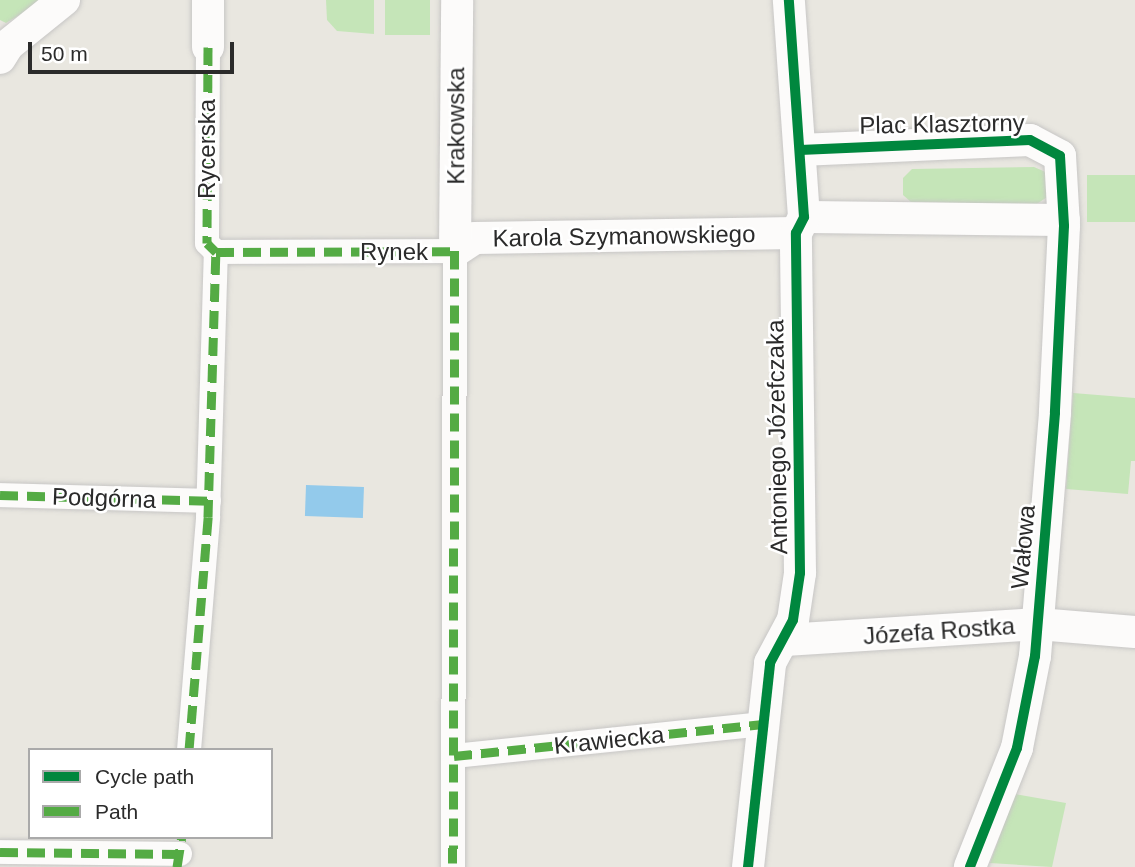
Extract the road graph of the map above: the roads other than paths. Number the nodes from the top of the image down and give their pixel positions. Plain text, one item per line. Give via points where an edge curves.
1 (64, 0) edge
2 (208, 0) edge
3 (457, 0) edge
4 (789, 0) edge
5 (208, 47) joint
6 (0, 58) edge
7 (800, 150) junction
8 (1064, 220) junction
9 (800, 225) junction
10 (455, 251) junction
11 (216, 252) junction
12 (0, 495) edge
13 (209, 500) junction
14 (1038, 624) junction
15 (1135, 632) edge
16 (785, 640) junction
17 (763, 724) junction
18 (189, 748) edge
19 (454, 756) junction
20 (0, 852) edge
21 (180, 853) edge
22 (453, 867) edge
23 (748, 867) edge
24 (970, 867) edge

1 - 6 street via 8,45
2 - 5 street, Rycerska
3 - 10 street, Krakowska
4 - 7 street, Antoniego Józefczaka
5 - 11 street, Rycerska via 207,243
7 - 8 street, Plac Klasztorny via 1030,139 1060,156
7 - 9 street, Antoniego Józefczaka
8 - 9 street
8 - 14 street, Wałowa
9 - 10 street, Karola Szymanowskiego via 475,239
9 - 16 street, Antoniego Józefczaka via 800,573
10 - 11 street, Rynek
10 - 19 street, Rynek
11 - 13 street
12 - 13 street, Podgórna
13 - 18 street
14 - 15 street, Józefa Rostka
14 - 16 street, Józefa Rostka
14 - 24 street, Wałowa via 1017,748
16 - 17 street, Antoniego Józefczaka via 770,663
17 - 19 street, Krawiecka
17 - 23 street, Antoniego Józefczaka
19 - 22 street, Rynek
20 - 21 street

